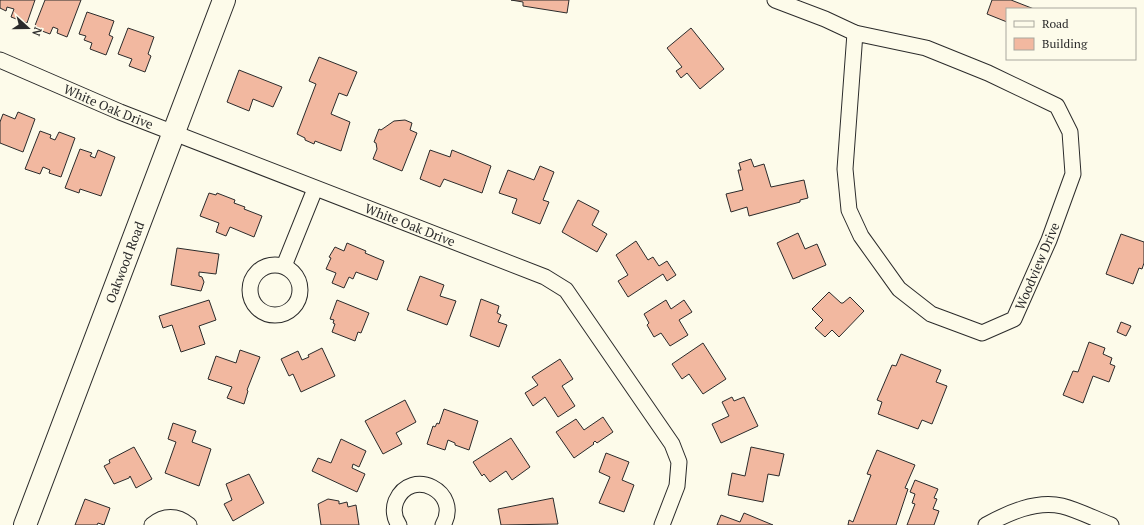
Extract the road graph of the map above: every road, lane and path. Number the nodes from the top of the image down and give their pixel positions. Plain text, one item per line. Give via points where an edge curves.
1 (224, 0) edge
2 (775, 0) edge
3 (855, 33) junction
4 (0, 60) edge
5 (173, 133) junction
6 (315, 189) junction
7 (284, 266) dead end
8 (447, 522) edge
9 (25, 525) edge
10 (152, 525) edge
11 (189, 525) edge
12 (399, 525) edge
13 (662, 525) edge
14 (986, 525) edge
15 (1110, 525) edge

1 - 5 street, Oakwood Road
2 - 3 street, Woodview Drive
3 - 3 street, Woodview Drive via 845,169 849,210 861,236 899,289 931,314 982,333 1014,319 1049,240 1073,174 1070,132 1057,106 988,73 926,48
4 - 5 street, White Oak Drive
5 - 6 street, White Oak Drive
5 - 9 street, Oakwood Road
6 - 7 street
6 - 13 street, White Oak Drive via 545,277 566,290 672,444 679,462 677,486
8 - 12 street via 444,498 439,491 423,484 405,489 399,495 394,512
10 - 11 street via 162,519 174,517
14 - 15 street via 1013,511 1038,506 1061,506

